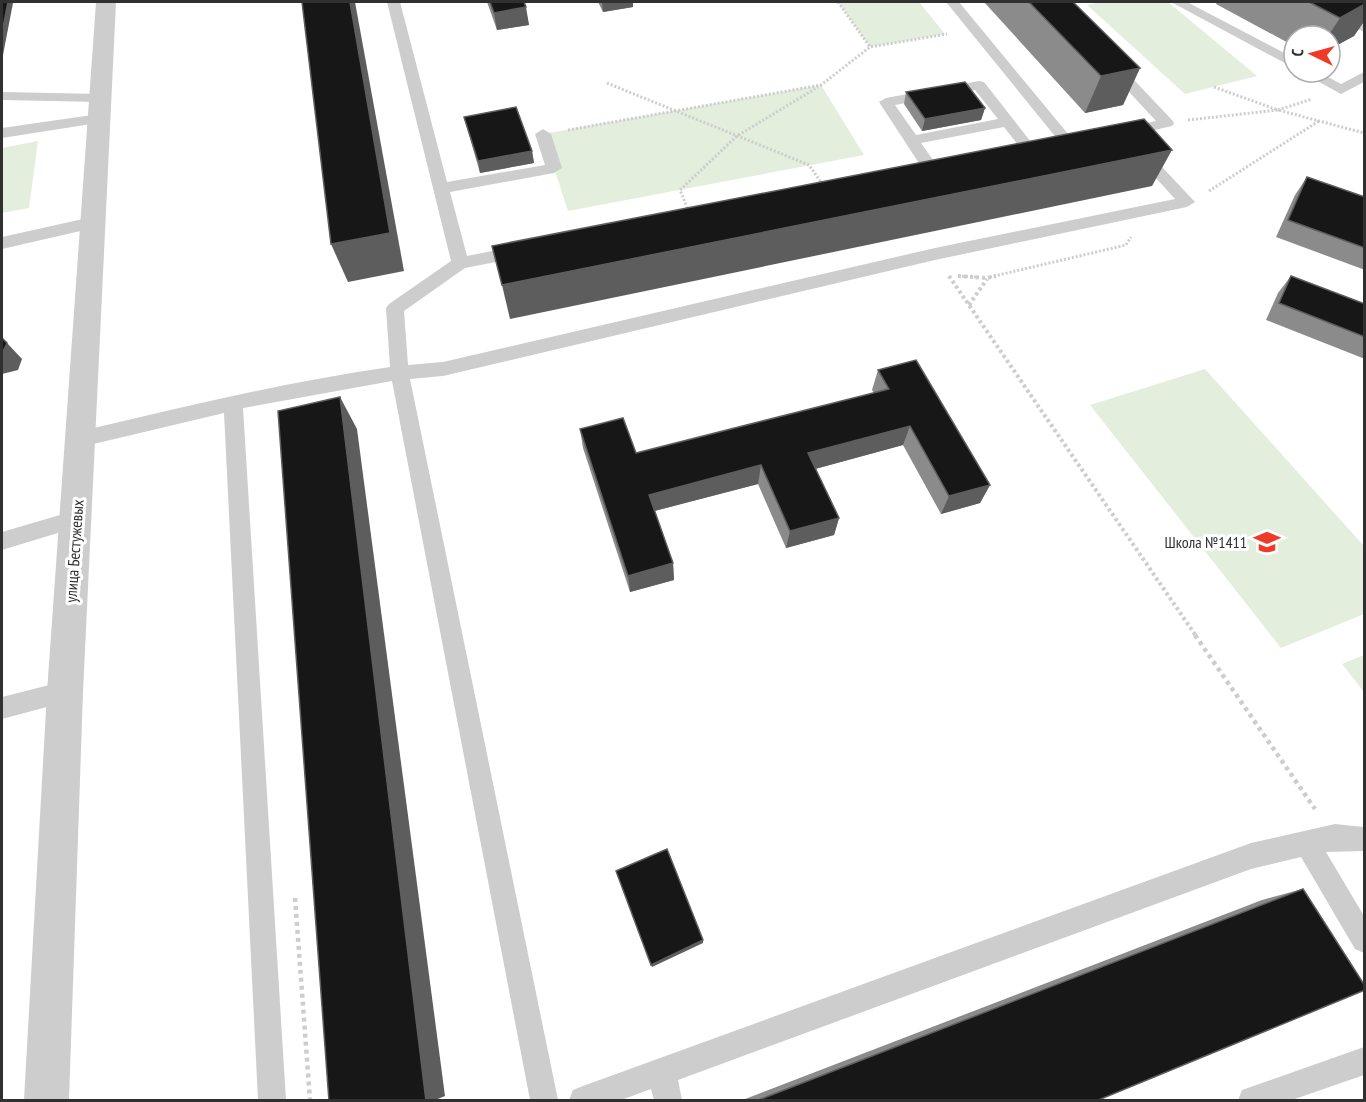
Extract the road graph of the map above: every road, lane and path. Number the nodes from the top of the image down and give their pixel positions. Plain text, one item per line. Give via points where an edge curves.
1 (106, 2) edge
2 (393, 2) edge
3 (838, 2) edge
4 (952, 2) edge
5 (1179, 2) edge
6 (1313, 2) edge
7 (1365, 27) edge
8 (975, 30) junction
9 (870, 47) junction
10 (1100, 52) edge
11 (1282, 58) edge
12 (1365, 76) edge
13 (607, 83) dead end
14 (1330, 84) edge
15 (821, 85) junction
16 (1214, 87) dead end
17 (2, 96) edge
18 (100, 108) junction
19 (1278, 110) junction
20 (676, 111) junction
21 (1319, 121) junction
22 (1007, 122) junction
23 (1167, 123) junction
24 (2, 133) edge
25 (1365, 133) edge
26 (543, 134) joint
27 (737, 136) junction
28 (912, 140) junction
29 (1030, 151) junction
30 (1008, 155) edge
31 (909, 174) edge
32 (442, 188) junction
33 (827, 191) edge
34 (1187, 202) junction
35 (1147, 210) junction
36 (691, 217) edge
37 (92, 223) junction
38 (2, 243) edge
39 (541, 247) edge
40 (935, 254) junction
41 (460, 263) junction
42 (949, 275) junction
43 (987, 278) junction
44 (969, 305) junction
45 (399, 372) junction
46 (233, 405) junction
47 (81, 439) junction
48 (77, 519) junction
49 (2, 541) edge
50 (65, 692) junction
51 (2, 708) edge
52 (1335, 837) junction
53 (1365, 839) edge
54 (1307, 843) junction
55 (1365, 940) edge
56 (1365, 1061) edge
57 (662, 1073) junction
58 (46, 1101) edge
59 (272, 1101) edge
60 (544, 1101) edge
61 (583, 1101) edge
62 (668, 1101) edge
63 (1252, 1101) edge

1 - 18 street, улица Бестужевых
2 - 32 lane
3 - 9 path
4 - 8 lane
5 - 11 lane
6 - 7 lane
8 - 9 path
8 - 29 lane via 1074,142
9 - 15 path
10 - 23 lane
12 - 14 lane via 1341,90
13 - 20 path
15 - 20 path
15 - 27 path
16 - 19 path
17 - 18 lane
18 - 24 lane
18 - 37 street, улица Бестужевых
19 - 21 path
19 - 23 path
20 - 26 path
20 - 27 path
21 - 25 path
21 - 34 path via 1196,200
22 - 28 lane
22 - 28 lane via 979,85 886,102
22 - 29 lane
23 - 34 lane via 1117,133
26 - 32 lane via 554,168
27 - 33 path via 809,165
27 - 36 path via 680,190
28 - 31 lane via 938,169
29 - 30 lane
32 - 41 lane
34 - 35 lane
35 - 40 lane
35 - 43 path via 1126,245
37 - 38 lane
37 - 47 street, улица Бестужевых
39 - 41 lane
40 - 42 path
40 - 45 lane via 442,369
41 - 45 lane via 395,308
42 - 43 path
42 - 44 path
43 - 44 path
44 - 52 path
45 - 46 lane
45 - 60 lane
46 - 47 lane
46 - 59 lane
47 - 48 street, улица Бестужевых
48 - 49 lane
48 - 50 street, улица Бестужевых
50 - 51 lane
50 - 58 street, улица Бестужевых
52 - 53 lane
52 - 54 lane
54 - 55 lane
54 - 57 lane via 1251,856
56 - 63 lane
57 - 61 lane
57 - 62 lane

